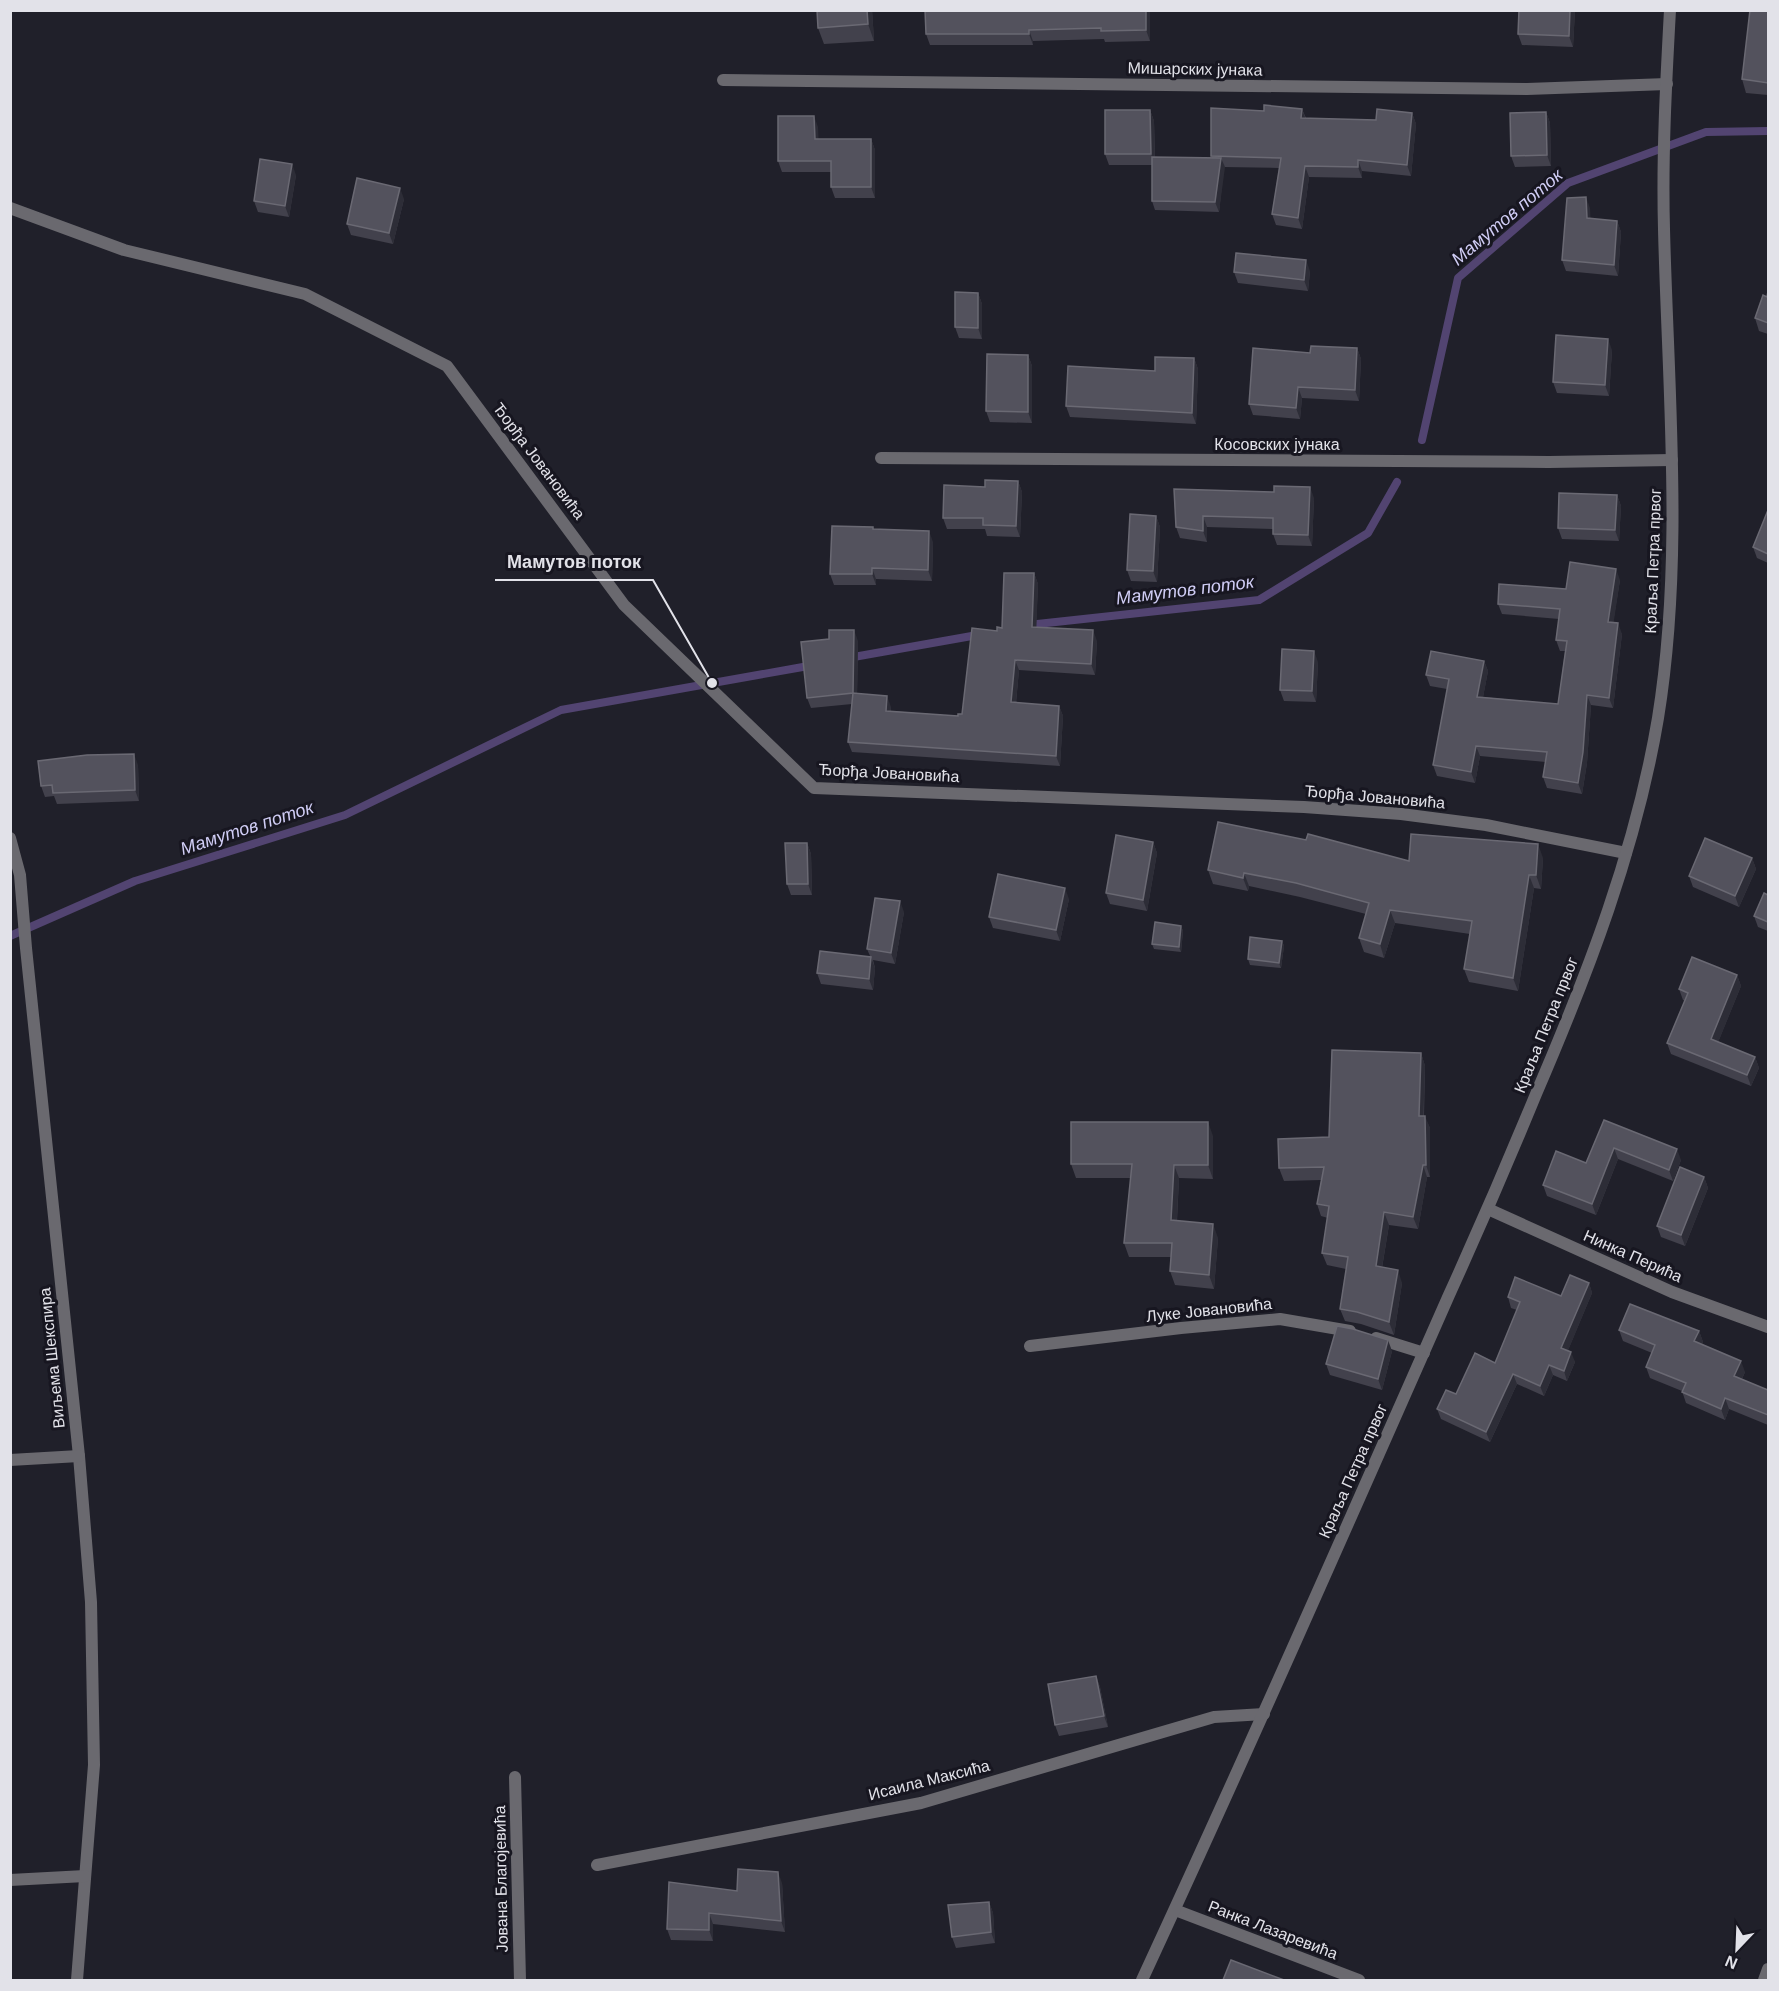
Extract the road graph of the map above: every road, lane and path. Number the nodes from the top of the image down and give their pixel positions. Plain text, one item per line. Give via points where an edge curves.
1 (1670, 10) edge
2 (723, 80) dead end
3 (1667, 84) junction
4 (10, 208) edge
5 (881, 458) dead end
6 (1672, 460) junction
7 (10, 838) edge
8 (1626, 853) junction
9 (1488, 1209) junction
10 (1768, 1327) edge
11 (1030, 1346) dead end
12 (1424, 1353) junction
13 (79, 1456) junction
14 (10, 1460) edge
15 (1264, 1714) junction
16 (515, 1777) dead end
17 (597, 1865) dead end
18 (85, 1876) junction
19 (10, 1880) edge
20 (1175, 1910) junction
21 (1768, 1969) edge
22 (77, 1980) edge
23 (520, 1980) edge
24 (1142, 1980) edge
25 (1359, 1980) edge
26 (1764, 1980) edge

1 - 3 street, Краља Петра првог
2 - 3 street, Мишарских јунака via 1527,90
3 - 6 street, Краља Петра првог via 1664,226
4 - 8 street, Ђорђа Јовановића via 124,250 305,294 447,366 624,605 814,788 1401,814 1486,825
5 - 6 street, Косовских јунака
6 - 8 street, Краља Петра првог via 1667,658 1642,794
7 - 13 street, Виљема Шекспира via 20,875
8 - 9 street, Краља Петра првог via 1573,1008
9 - 10 street, Нинка Перића via 1672,1292
9 - 12 street, Краља Петра првог
11 - 12 street, Луке Јовановића via 1280,1319 1359,1332
12 - 15 street, Краља Петра првог
13 - 14 street
13 - 18 street, Виљема Шекспира via 91,1602 94,1753
15 - 17 street, Исаила Максића via 1214,1717 921,1803
15 - 20 street, Краља Петра првог
16 - 23 street, Јована Благојевића
18 - 19 street
18 - 22 street, Виљема Шекспира
20 - 24 street, Краља Петра првог
20 - 25 street, Ранка Лазаревића
21 - 26 street

